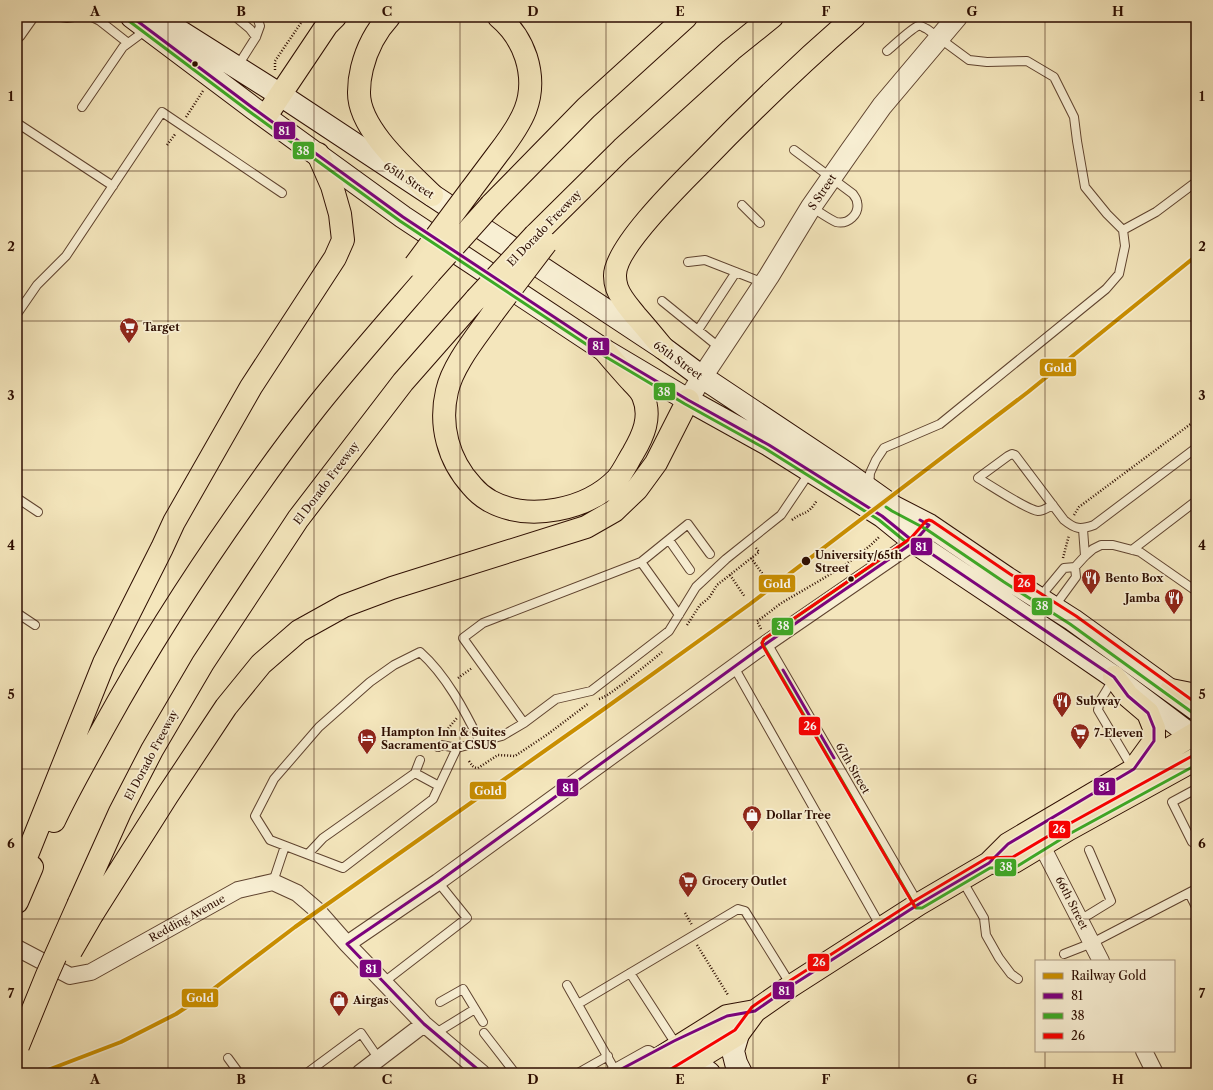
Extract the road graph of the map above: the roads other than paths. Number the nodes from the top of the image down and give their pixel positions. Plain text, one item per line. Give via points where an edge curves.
1 (28, 17) edge
2 (61, 17) edge
3 (74, 17) edge
4 (92, 17) edge
5 (257, 17) edge
6 (265, 17) edge
7 (335, 17) edge
8 (389, 17) edge
9 (499, 17) edge
10 (686, 17) edge
11 (772, 17) edge
12 (854, 17) edge
13 (956, 17) edge
14 (238, 19) dead end
15 (146, 21) edge
16 (260, 26) junction
17 (17, 34) edge
18 (256, 37) junction
19 (938, 38) junction
20 (128, 43) junction
21 (888, 51) dead end
22 (236, 67) junction
23 (279, 94) junction
24 (82, 107) dead end
25 (266, 116) junction
26 (17, 123) edge
27 (794, 150) dead end
28 (318, 154) junction
29 (832, 178) junction
30 (1196, 182) edge
31 (113, 186) junction
32 (282, 193) dead end
33 (432, 195) junction
34 (742, 206) dead end
35 (811, 207) junction
36 (760, 223) dead end
37 (1122, 230) junction
38 (541, 239) junction
39 (688, 262) dead end
40 (422, 269) junction
41 (736, 272) junction
42 (764, 283) junction
43 (662, 301) dead end
44 (17, 314) edge
45 (698, 330) junction
46 (663, 348) junction
47 (720, 348) junction
48 (604, 350) junction
49 (702, 377) junction
50 (688, 400) junction
51 (1196, 448) edge
52 (810, 471) junction
53 (869, 489) junction
54 (17, 498) edge
55 (1196, 501) edge
56 (1053, 505) junction
57 (38, 512) dead end
58 (929, 525) junction
59 (1083, 529) junction
60 (669, 540) junction
61 (914, 542) junction
62 (1132, 550) junction
63 (710, 554) dead end
64 (1085, 556) junction
65 (641, 562) junction
66 (1075, 567) junction
67 (690, 570) dead end
68 (1196, 591) edge
69 (1046, 603) junction
70 (17, 613) edge
71 (679, 615) junction
72 (34, 625) dead end
73 (768, 643) junction
74 (734, 667) junction
75 (1114, 677) junction
76 (1171, 690) junction
77 (1196, 695) edge
78 (1196, 709) edge
79 (524, 724) junction
80 (1195, 736) edge
81 (480, 742) junction
82 (438, 747) dead end
83 (457, 748) junction
84 (1196, 759) edge
85 (420, 760) dead end
86 (1134, 769) junction
87 (415, 774) junction
88 (439, 786) junction
89 (1196, 789) edge
90 (1192, 842) dead end
91 (285, 846) junction
92 (1042, 846) junction
93 (1088, 850) dead end
94 (308, 854) junction
95 (989, 863) junction
96 (22, 876) edge
97 (962, 880) junction
98 (273, 882) junction
99 (438, 882) junction
100 (1193, 891) edge
101 (17, 902) edge
102 (919, 904) junction
103 (1196, 907) edge
104 (86, 908) junction
105 (1080, 920) junction
106 (882, 928) junction
107 (1092, 943) junction
108 (347, 944) junction
109 (17, 948) edge
110 (1064, 954) dead end
111 (1100, 960) edge
112 (630, 973) junction
113 (1018, 979) dead end
114 (384, 982) junction
115 (567, 985) dead end
116 (791, 986) junction
117 (440, 1002) dead end
118 (578, 1004) junction
119 (475, 1009) junction
120 (731, 1015) junction
121 (483, 1022) dead end
122 (430, 1028) junction
123 (484, 1033) dead end
124 (674, 1040) junction
125 (18, 1048) edge
126 (1144, 1052) edge
127 (608, 1056) junction
128 (228, 1058) dead end
129 (378, 1059) junction
130 (701, 1068) edge
131 (239, 1073) edge
132 (306, 1073) edge
133 (360, 1073) edge
134 (482, 1073) edge
135 (515, 1073) edge
136 (578, 1073) edge
137 (622, 1073) edge
138 (674, 1073) edge
139 (741, 1073) edge
140 (1155, 1073) edge

1 - 17 street
2 - 3 lane
4 - 20 lane
5 - 16 lane
6 - 16 lane
7 - 23 main road
8 - 33 main road via 380,27 365,55 359,94 361,106 365,119 384,146
9 - 40 main road, bridge via 517,38 528,63 530,82 526,109 518,126 470,191
10 - 40 main road, bridge via 586,108 491,205
11 - 38 main road, El Dorado Freeway via 731,50 622,149
12 - 46 main road via 750,112 666,199 638,232 619,260 615,275 616,287
13 - 19 street, S Street
14 - 18 lane
15 - 20 lane
15 - 22 main road, 65th Street via 177,26
15 - 25 main road
16 - 18 lane
18 - 22 lane
19 - 21 lane via 922,26 918,26
19 - 29 street, S Street via 882,106
19 - 37 lane via 969,60 1027,61 1054,77 1074,117 1085,187
20 - 24 lane
22 - 23 main road, 65th Street
23 - 25 main road
23 - 33 main road, 65th Street
25 - 28 main road
26 - 31 lane
27 - 29 lane
28 - 48 main road via 403,217
28 - 96 main road via 332,186 340,214 343,240 335,258 252,387 174,522 104,662
29 - 35 street, S Street
29 - 35 lane via 853,194 858,201 858,211 851,219 835,222
30 - 37 lane via 1156,212
31 - 32 lane via 162,112
31 - 44 lane via 66,256 37,285
33 - 46 main road, 65th Street
34 - 36 lane
35 - 42 street, S Street
37 - 53 lane via 1125,246 1119,274 1106,289 940,424 884,448 870,473
38 - 48 main road, bridge via 459,363 447,389 444,403 446,438 453,459 478,493 496,504 510,508 532,512 554,511 588,500 617,478 642,439 647,410 643,395
38 - 104 main road, El Dorado Freeway, bridge via 476,299 403,382 298,519 203,663 145,764 120,812
39 - 41 lane via 705,260
40 - 96 main road via 277,458 173,610 120,699
41 - 42 lane
41 - 45 lane
42 - 47 street, S Street
43 - 45 lane
45 - 47 lane
46 - 49 main road, 65th Street
47 - 49 street, S Street
48 - 50 main road
49 - 50 street, S Street
49 - 53 main road, 65th Street
50 - 52 main road
50 - 104 main road via 656,463 637,489 614,511 586,527 392,588 344,606 299,631 261,664 226,707 167,796
51 - 59 lane via 1094,524
52 - 61 main road via 882,516
52 - 71 lane via 781,515 696,587
53 - 58 main road, 65th Street via 894,507
54 - 57 lane
55 - 62 lane
56 - 56 lane via 1038,511 1028,508 978,478 1008,456 1015,455
56 - 59 lane via 1064,520
58 - 61 street
58 - 69 main road, 65th Street
59 - 64 lane
60 - 63 lane via 688,524
60 - 65 lane
60 - 67 lane
61 - 73 street
61 - 75 main road
62 - 64 lane via 1101,545
62 - 68 lane via 1140,552
64 - 66 lane
65 - 71 lane
65 - 79 lane via 483,623 463,638
66 - 69 lane via 1076,577
66 - 69 lane via 1064,568
69 - 76 main road, 65th Street
70 - 72 lane
71 - 79 lane via 670,631 591,691 556,699
73 - 74 street
73 - 102 lane, 67th Street
74 - 99 street
74 - 106 lane
75 - 80 main road
75 - 86 lane via 1100,701 1098,710
75 - 86 main road via 1128,696 1148,713 1154,728 1154,741
76 - 77 main road
76 - 78 main road, 65th Street
79 - 81 lane via 502,736
80 - 86 main road
81 - 83 lane
81 - 91 lane via 465,710 432,662 420,652 394,665 370,682 320,727 274,779 255,816 270,840
82 - 83 lane via 441,745
83 - 88 lane
84 - 92 main road
85 - 87 lane
86 - 95 main road via 1008,844
87 - 88 lane
87 - 94 lane via 323,838
88 - 94 lane via 433,799 343,868
89 - 90 lane via 1172,802
91 - 94 lane
91 - 98 lane
92 - 95 main road via 1014,862
92 - 105 street, 66th Street
93 - 105 lane via 1111,900
95 - 97 main road
96 - 101 main road
97 - 102 main road
97 - 113 lane via 984,918 986,935 1011,974
98 - 108 street via 297,893 318,911
98 - 109 street, Redding Avenue via 238,890 91,972 70,976
99 - 108 street
99 - 114 lane via 467,918
100 - 103 lane
100 - 107 lane
102 - 106 main road
104 - 125 main road, bridge via 53,982
105 - 107 street, 66th Street
106 - 116 main road
107 - 110 lane
107 - 111 street, 66th Street
108 - 114 street
112 - 116 lane via 738,910 746,911
112 - 118 lane
112 - 124 lane
114 - 122 street
115 - 118 lane
116 - 120 main road via 755,1011
117 - 119 lane via 463,989
118 - 127 lane
119 - 121 lane
119 - 122 lane
120 - 124 street
120 - 130 main road
120 - 137 main road
120 - 139 main road via 733,1050
122 - 129 street
122 - 134 street
123 - 135 lane
124 - 137 street
126 - 140 street
127 - 136 lane
127 - 137 lane
128 - 131 lane
129 - 132 lane via 361,1033
129 - 133 street
130 - 138 main road

